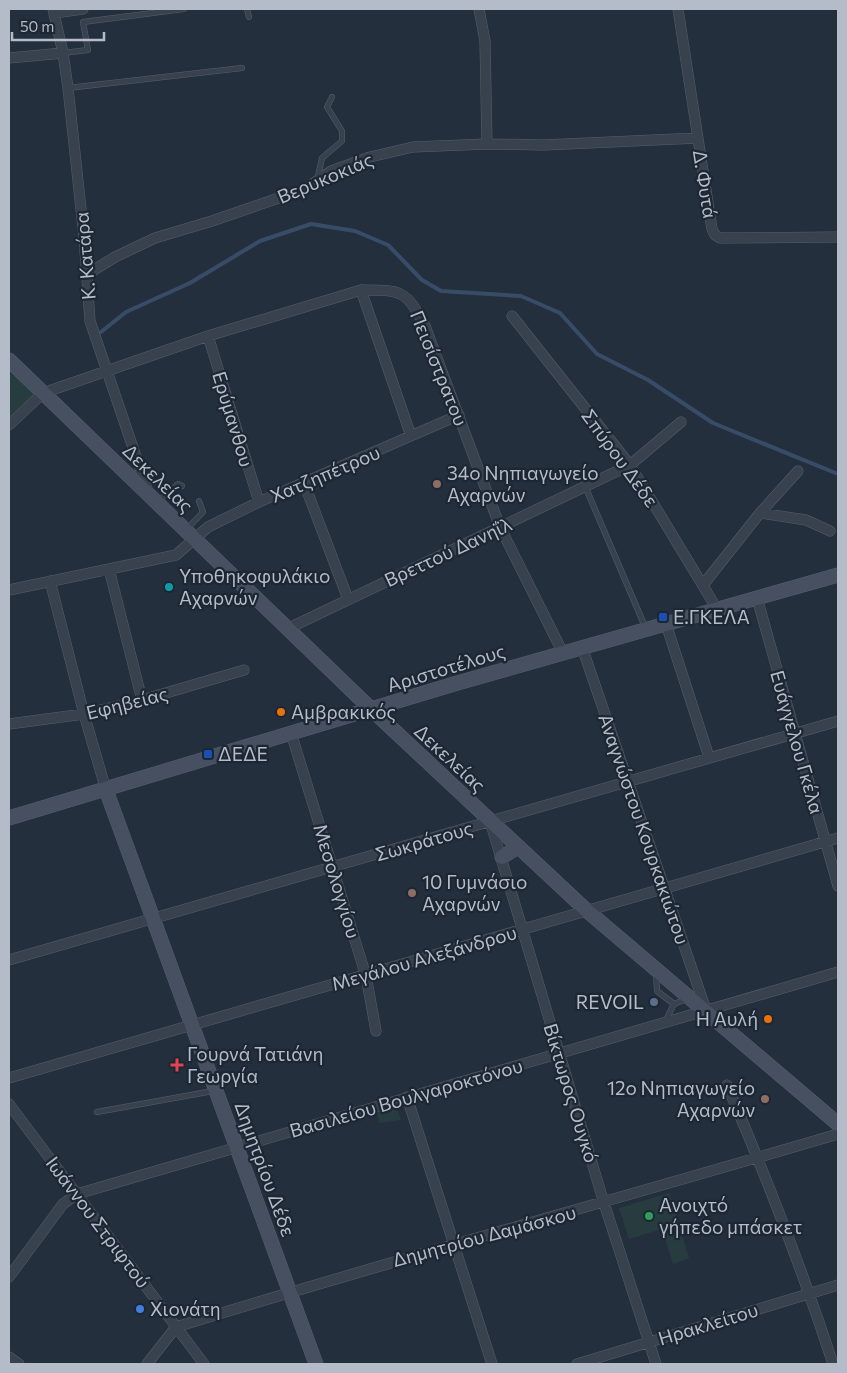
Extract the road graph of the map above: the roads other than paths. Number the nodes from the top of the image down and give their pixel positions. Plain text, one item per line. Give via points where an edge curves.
1 (83, 9) edge
2 (184, 9) edge
3 (247, 9) edge
4 (479, 9) edge
5 (678, 9) edge
6 (54, 11) edge
7 (249, 17) dead end
8 (64, 53) junction
9 (9, 58) edge
10 (242, 68) dead end
11 (68, 88) junction
12 (332, 97) dead end
13 (698, 138) junction
14 (487, 144) junction
15 (317, 181) junction
16 (838, 237) edge
17 (86, 275) junction
18 (361, 290) junction
19 (512, 316) dead end
20 (208, 336) junction
21 (9, 360) edge
22 (108, 369) junction
23 (43, 393) junction
24 (459, 415) junction
25 (680, 422) dead end
26 (9, 425) edge
27 (411, 436) junction
28 (630, 464) junction
29 (798, 471) dead end
30 (304, 483) junction
31 (182, 486) dead end
32 (585, 486) junction
33 (153, 499) junction
34 (199, 501) dead end
35 (259, 502) junction
36 (760, 513) junction
37 (500, 527) junction
38 (830, 531) dead end
39 (190, 535) junction
40 (109, 569) junction
41 (838, 574) edge
42 (50, 581) junction
43 (703, 585) junction
44 (9, 590) edge
45 (757, 598) junction
46 (348, 599) junction
47 (717, 609) junction
48 (666, 624) junction
49 (287, 629) junction
50 (646, 629) junction
51 (582, 647) junction
52 (563, 653) junction
53 (244, 670) dead end
54 (142, 700) junction
55 (370, 709) junction
56 (84, 714) junction
57 (838, 721) edge
58 (9, 724) edge
59 (291, 732) junction
60 (795, 734) junction
61 (709, 757) junction
62 (628, 781) junction
63 (106, 790) junction
64 (9, 818) edge
65 (490, 821) junction
66 (838, 838) edge
67 (826, 841) junction
68 (518, 848) junction
69 (502, 858) junction
70 (333, 866) junction
71 (838, 886) edge
72 (664, 887) junction
73 (585, 909) junction
74 (152, 920) junction
75 (522, 929) junction
76 (9, 960) edge
77 (656, 971) junction
78 (838, 972) edge
79 (366, 976) junction
80 (690, 998) junction
81 (674, 1004) junction
82 (706, 1010) junction
83 (664, 1022) junction
84 (192, 1024) junction
85 (376, 1031) dead end
86 (559, 1053) junction
87 (9, 1078) edge
88 (727, 1085) dead end
89 (216, 1090) junction
90 (407, 1097) junction
91 (9, 1104) edge
92 (97, 1112) dead end
93 (838, 1124) edge
94 (838, 1134) edge
95 (237, 1148) junction
96 (758, 1158) junction
97 (77, 1194) junction
98 (604, 1203) junction
99 (452, 1244) junction
100 (9, 1277) edge
101 (838, 1285) edge
102 (290, 1292) junction
103 (810, 1293) junction
104 (176, 1326) junction
105 (649, 1342) junction
106 (9, 1357) edge
107 (19, 1364) edge
108 (147, 1364) edge
109 (204, 1364) edge
110 (316, 1364) edge
111 (492, 1364) edge
112 (577, 1364) edge
113 (656, 1364) edge
114 (833, 1364) edge

1 - 6 street
2 - 8 lane via 83,22 88,50
3 - 7 lane
4 - 14 street via 485,41
5 - 13 street, Δ. Φυτά
6 - 8 street, Κ. Κατάρα
8 - 9 street
8 - 11 street, Κ. Κατάρα
10 - 11 lane
11 - 17 street, Κ. Κατάρα
12 - 15 lane via 327,106 342,131 342,141 322,158
13 - 14 street, Βερυκοκιάς via 544,145
13 - 16 street, Δ. Φυτά via 715,236 757,239
14 - 15 street, Βερυκοκιάς via 413,147 370,157 331,171
15 - 17 street, Βερυκοκιάς via 305,189 155,238
17 - 22 street, Κ. Κατάρα via 90,321
18 - 20 street, Πεισίστρατου
18 - 24 street, Πεισίστρατου via 401,293 411,300 425,326
18 - 27 street
19 - 28 street, Σπύρου Δέδε
20 - 22 street, Πεισίστρατου
20 - 35 street, Ερύμανθου
21 - 23 main road, Δεκελείας
22 - 23 street, Πεισίστρατου
22 - 33 street, Κ. Κατάρα
23 - 26 street
23 - 33 main road, Δεκελείας
24 - 27 street, Χατζηπέτρου
24 - 37 street, Πεισίστρατου
25 - 28 street, Βρεττού Δανηΐλ
27 - 30 street, Χατζηπέτρου
28 - 32 street, Βρεττού Δανηΐλ
28 - 43 street, Σπύρου Δέδε
29 - 36 street
30 - 35 street, Χατζηπέτρου
30 - 46 street
31 - 33 lane via 171,487
32 - 37 street, Βρεττού Δανηΐλ
32 - 50 lane
33 - 39 main road, Δεκελείας
34 - 39 lane via 203,512
35 - 39 street, Χατζηπέτρου
36 - 38 street via 806,520
36 - 43 street
37 - 46 street, Βρεττού Δανηΐλ
37 - 52 street, Πεισίστρατου
39 - 40 street, Χατζηπέτρου via 176,555
39 - 49 main road, Δεκελείας
40 - 42 street, Χατζηπέτρου
40 - 54 street
41 - 45 main road, Αριστοτέλους
42 - 44 street, Χατζηπέτρου
42 - 56 street
43 - 47 street, Σπύρου Δέδε
45 - 47 main road, Αριστοτέλους
45 - 60 street, Ευάγγελου Γκέλα
46 - 49 street, Βρεττού Δανηΐλ
47 - 48 main road, Αριστοτέλους
48 - 50 main road, Αριστοτέλους
48 - 61 street
49 - 55 main road, Δεκελείας
50 - 51 main road, Αριστοτέλους
51 - 52 main road, Αριστοτέλους
51 - 62 street, Αναγνώστου Κουρκακιώτου
52 - 55 main road, Αριστοτέλους
53 - 54 street, Εφηβείας
54 - 56 street, Εφηβείας
55 - 59 main road, Αριστοτέλους
55 - 65 main road, Δεκελείας
56 - 58 street, Εφηβείας
56 - 63 street
57 - 60 street, Σωκράτους
59 - 63 main road, Αριστοτέλους
59 - 70 street, Μεσολογγίου
60 - 61 street, Σωκράτους
60 - 67 street, Ευάγγελου Γκέλα
61 - 62 street, Σωκράτους
62 - 65 street, Σωκράτους
62 - 72 street, Αναγνώστου Κουρκακιώτου
63 - 64 main road, Αριστοτέλους
63 - 74 main road, Δημητρίου Δέδε
65 - 68 main road, Δεκελείας
65 - 69 street, Βίκτωρος Ουγκό
65 - 70 street, Σωκράτους
66 - 67 street, Μεγάλου Αλεξάνδρου
67 - 71 street, Ευάγγελου Γκέλα
67 - 72 street, Μεγάλου Αλεξάνδρου
68 - 69 main road
68 - 73 main road, Δεκελείας
69 - 75 street, Βίκτωρος Ουγκό
70 - 74 street, Σωκράτους
70 - 79 street, Μεσολογγίου
72 - 73 street, Μεγάλου Αλεξάνδρου
72 - 82 street, Αναγνώστου Κουρκακιώτου
73 - 75 street, Μεγάλου Αλεξάνδρου
73 - 77 main road, Δεκελείας
74 - 76 street, Σωκράτους
74 - 84 main road, Δημητρίου Δέδε
75 - 79 street, Μεγάλου Αλεξάνδρου
75 - 86 street, Βίκτωρος Ουγκό
77 - 80 main road, Δεκελείας
77 - 81 lane via 657,991
78 - 82 street, Βασιλείου Βουλγαροκτόνου
79 - 84 street, Μεγάλου Αλεξάνδρου
79 - 85 street, Μεσολογγίου
80 - 81 lane
80 - 82 main road, Δεκελείας
81 - 83 lane
82 - 83 street, Βασιλείου Βουλγαροκτόνου
82 - 93 main road, Δεκελείας
83 - 86 street, Βασιλείου Βουλγαροκτόνου
84 - 87 street, Μεγάλου Αλεξάνδρου
84 - 89 main road, Δημητρίου Δέδε
86 - 90 street, Βασιλείου Βουλγαροκτόνου
86 - 98 street, Βίκτωρος Ουγκό
88 - 96 street
89 - 92 lane
89 - 95 main road, Δημητρίου Δέδε
90 - 95 street, Βασιλείου Βουλγαροκτόνου
90 - 99 street
91 - 97 street, Ιωάννου Στριφτού
94 - 96 street, Δημητρίου Δαμάσκου
95 - 97 street, Βασιλείου Βουλγαροκτόνου
95 - 102 main road, Δημητρίου Δέδε
96 - 98 street, Δημητρίου Δαμάσκου
96 - 103 street
97 - 100 street, Βασιλείου Βουλγαροκτόνου via 63,1204
97 - 104 street, Ιωάννου Στριφτού
98 - 99 street, Δημητρίου Δαμάσκου
98 - 105 street, Βίκτωρος Ουγκό
99 - 102 street, Δημητρίου Δαμάσκου
99 - 111 street
101 - 103 street, Ηρακλείτου
102 - 104 street, Δημητρίου Δαμάσκου
102 - 110 main road, Δημητρίου Δέδε
103 - 105 street, Ηρακλείτου
103 - 114 street
104 - 108 street
104 - 109 street, Ιωάννου Στριφτού
105 - 112 street, Ηρακλείτου
105 - 113 street, Βίκτωρος Ουγκό
106 - 107 street

